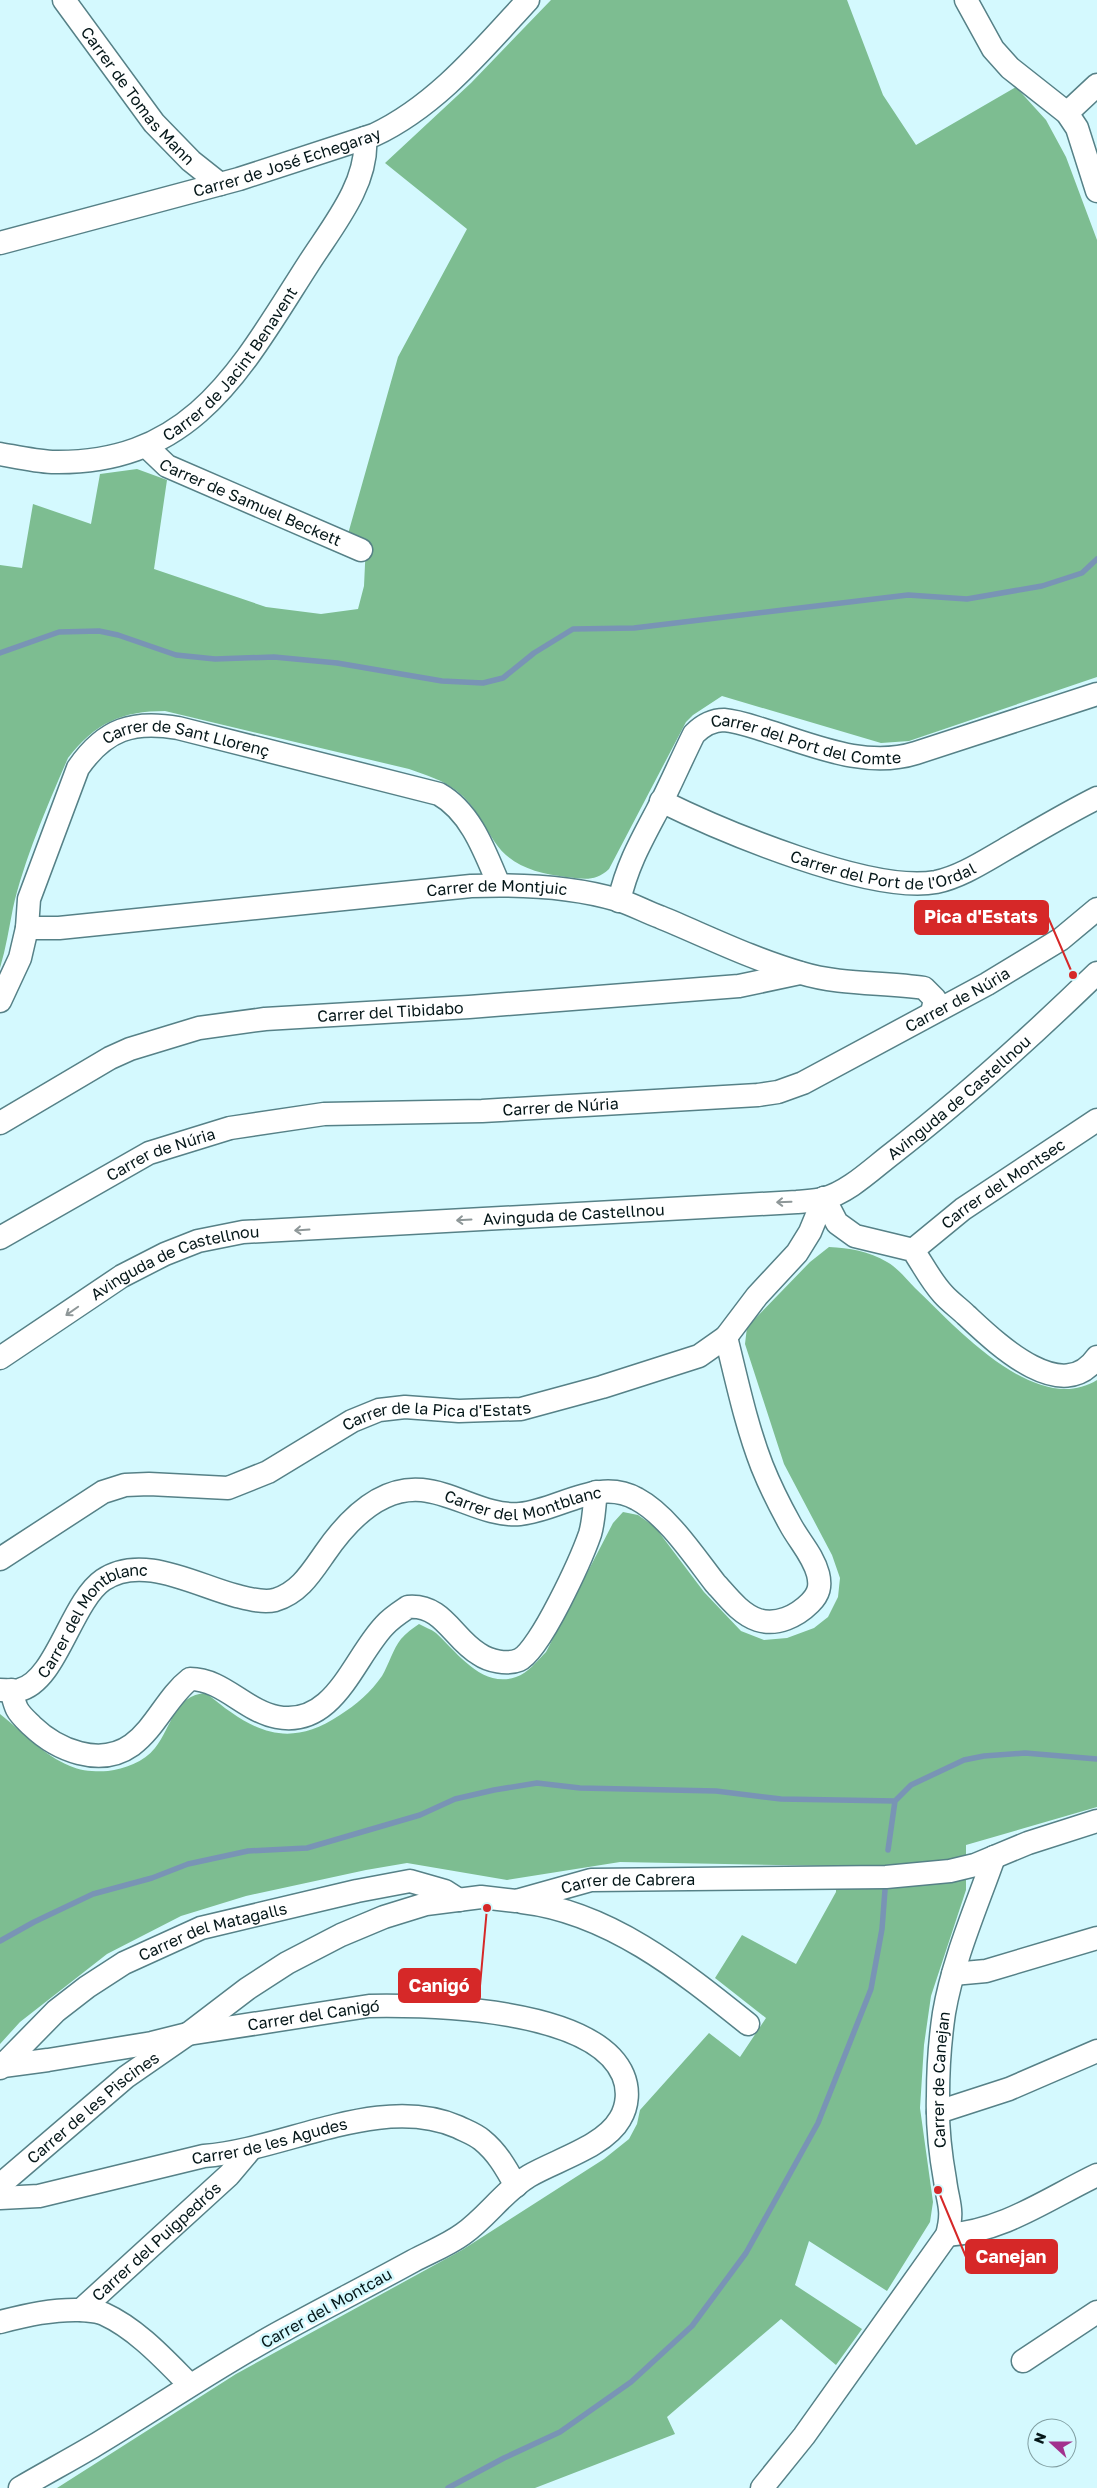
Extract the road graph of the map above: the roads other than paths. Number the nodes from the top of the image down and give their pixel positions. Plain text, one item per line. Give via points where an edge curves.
1 (64, 0) edge
2 (528, 0) edge
3 (966, 0) edge
4 (1097, 85) edge
5 (1067, 113) junction
6 (365, 138) junction
7 (220, 184) junction
8 (1097, 191) edge
9 (0, 243) edge
10 (146, 446) junction
11 (0, 454) edge
12 (362, 550) dead end
13 (1097, 694) edge
14 (1097, 798) edge
15 (662, 801) junction
16 (499, 885) junction
17 (619, 900) junction
18 (1097, 909) edge
19 (27, 928) junction
20 (1097, 972) edge
21 (800, 973) junction
22 (0, 1000) edge
23 (932, 1013) junction
24 (1097, 1120) edge
25 (0, 1123) edge
26 (824, 1198) junction
27 (0, 1238) edge
28 (913, 1250) junction
29 (726, 1337) junction
30 (1097, 1357) edge
31 (0, 1358) edge
32 (596, 1492) junction
33 (0, 1559) edge
34 (6, 1690) edge
35 (1097, 1821) edge
36 (994, 1857) junction
37 (459, 1900) junction
38 (516, 1901) junction
39 (1097, 1938) edge
40 (954, 1974) junction
41 (748, 2024) dead end
42 (188, 2034) junction
43 (1097, 2051) edge
44 (2, 2067) edge
45 (938, 2112) junction
46 (621, 2118) joint
47 (250, 2150) junction
48 (1097, 2175) edge
49 (0, 2185) edge
50 (516, 2186) junction
51 (0, 2198) edge
52 (947, 2235) junction
53 (81, 2310) junction
54 (1097, 2312) edge
55 (0, 2322) edge
56 (1023, 2362) dead end
57 (189, 2384) junction
58 (20, 2488) edge
59 (762, 2488) edge

1 - 7 street, Carrer de Tomas Mann via 154,123 191,161
2 - 6 street, Carrer de José Echegaray via 421,107 395,126
3 - 5 street via 998,56
4 - 5 street
5 - 8 street via 1076,128
6 - 7 street, Carrer de José Echegaray
6 - 10 street, Carrer de Jacint Benavent via 365,160 349,200 235,374 196,416 178,430
7 - 9 street, Carrer de José Echegaray
10 - 11 street, Carrer de Jacint Benavent via 117,456 80,461 50,462
10 - 12 street, Carrer de Samuel Beckett via 168,466
13 - 15 street, Carrer del Port del Comte via 916,754 886,760 854,757 735,722 714,721 694,734
14 - 15 street, Carrer del Port de l'Ordal via 962,873 936,882 910,884 820,863 697,818
15 - 17 street, Carrer del Port del Comte via 625,872
16 - 17 street, Carrer de Montjuic via 590,893
16 - 19 street, Carrer de Montjuic via 59,928
16 - 19 street, Carrer de Sant Llorenç via 468,821 450,800 439,794 178,728 139,725 104,738 78,768 31,892
17 - 21 street, Carrer de Montjuic via 758,959
18 - 23 street, Carrer de Núria via 1061,939
19 - 22 street, Carrer de Sant Llorenç via 20,958
20 - 26 street, Avinguda de Castellnou via 1026,1042 956,1104 847,1187
21 - 23 street, Carrer de Montjuic via 819,978 924,988 935,999
21 - 25 street, Carrer del Tibidabo via 739,986 479,1007 265,1018 199,1028 110,1058
23 - 27 street, Carrer de Núria via 803,1083 778,1092 519,1109 324,1114 230,1128 149,1153
24 - 28 street, Carrer del Montsec via 963,1209
26 - 28 street via 837,1222 855,1236
26 - 29 street, Carrer de la Pica d'Estats via 797,1253 757,1296
26 -> 31 street, Avinguda de Castellnou via 243,1232 198,1241 122,1276
28 - 30 street via 944,1294 987,1335 1026,1362 1046,1373 1066,1375 1080,1372
29 - 32 street, Carrer del Montblanc via 735,1379 762,1467 790,1524 813,1560 820,1586 817,1595 791,1616 776,1622 758,1620 744,1613 729,1599 655,1511 637,1498 619,1491
29 - 33 street, Carrer de la Pica d'Estats via 699,1356 671,1366 520,1410 460,1411 406,1407 380,1410 352,1420 268,1472 228,1488 125,1485 103,1492
32 - 34 street, Carrer del Montblanc via 523,1514 506,1514 423,1490 401,1490 367,1507 337,1536 300,1586 289,1595 271,1601 253,1600 156,1572 117,1572 94,1588 78,1610 54,1657 37,1678 22,1690
32 - 34 street via 590,1533 577,1565 546,1627 521,1659 509,1662 478,1654 444,1619 428,1610 408,1607 384,1626 332,1698 303,1716 290,1719 260,1712 213,1683 190,1679 173,1694 133,1744 120,1751 92,1755 60,1747 43,1736 18,1710
35 - 36 street, Carrer de Cabrera
36 - 38 street, Carrer de Cabrera via 950,1871 886,1877 591,1880
36 - 40 street, Carrer de Canejan
37 - 38 street, Carrer de Cabrera via 481,1897
37 - 42 street, Carrer de Cabrera via 426,1904 341,1935 287,1963
37 - 44 street, Carrer del Matagalls via 445,1891 410,1881 201,1928 124,1963 87,1987 56,2011
38 - 41 street via 563,1909 619,1934 690,1978
39 - 40 street via 986,1971
40 - 45 street, Carrer de Canejan via 944,2012
42 - 44 street, Carrer del Canigó via 152,2043
42 - 46 street, Carrer del Canigó via 369,2006 439,2007 536,2020 573,2032 604,2050 622,2072 627,2086 626,2106
42 - 49 street, Carrer de les Piscines via 126,2077
43 - 45 street via 1009,2089
45 - 52 street, Carrer de Canejan via 945,2182 951,2206
46 - 50 street, Carrer del Montcau via 613,2130 587,2147
47 - 50 street, Carrer de les Agudes via 367,2119 396,2116 436,2118 480,2138 503,2162
47 - 51 street, Carrer de les Agudes via 204,2156 39,2196
47 - 53 street, Carrer del Puigpedrós via 229,2175
48 - 52 street via 997,2226 970,2234
50 - 57 street, Carrer del Montcau via 463,2234
52 - 59 street, Carrer de Canejan via 804,2436
53 - 55 street, Carrer del Puigpedrós via 46,2312
53 - 57 street, Carrer del Puigpedrós via 103,2314 119,2323
54 - 56 street
57 - 58 street, Carrer del Montcau via 92,2448

